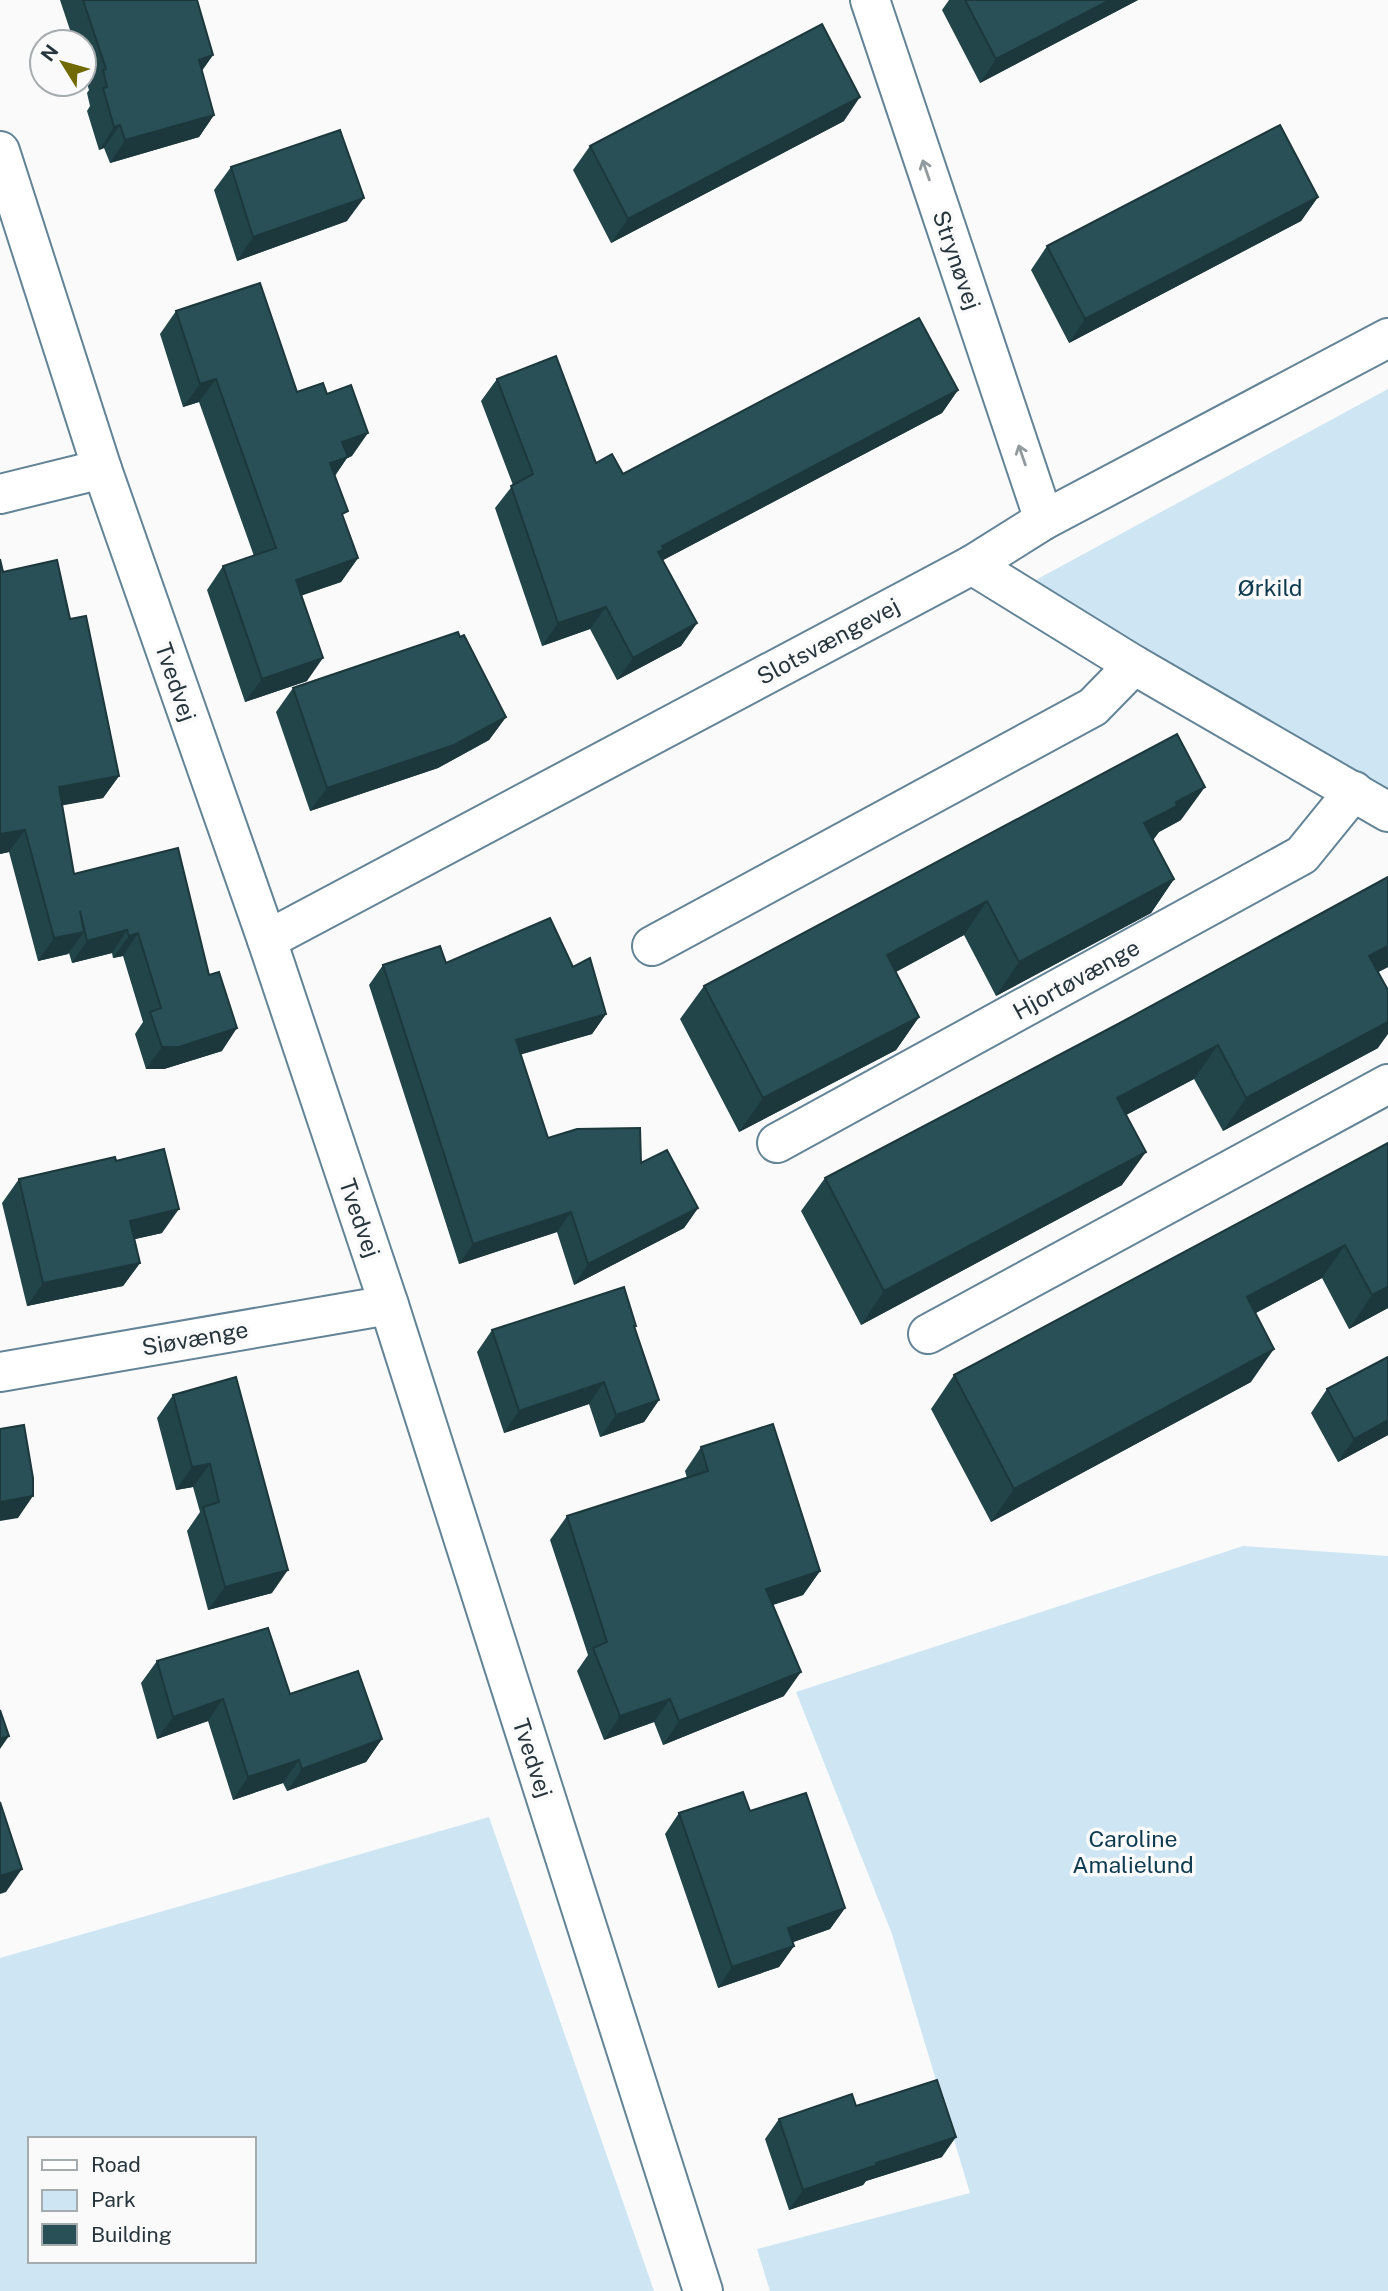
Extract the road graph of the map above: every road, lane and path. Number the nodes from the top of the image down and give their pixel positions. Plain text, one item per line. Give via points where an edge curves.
1 (870, 0) edge
2 (0, 151) edge
3 (1388, 338) edge
4 (102, 469) junction
5 (0, 495) edge
6 (1044, 520) junction
7 (972, 565) junction
8 (1134, 665) junction
9 (1354, 791) junction
10 (1388, 812) edge
11 (267, 940) junction
12 (652, 946) dead end
13 (1388, 1084) edge
14 (777, 1143) dead end
15 (389, 1305) junction
16 (928, 1334) dead end
17 (0, 1372) edge
18 (703, 2291) edge

6 -> 1 street, Strynøvej
2 - 4 street, Tvedvej
3 - 6 street, Slotsvængevej
4 - 5 street
4 - 11 street, Tvedvej
6 - 7 street, Slotsvængevej
7 - 8 street
7 - 11 street, Slotsvængevej
8 - 9 street
8 - 12 street via 1093,707
9 - 10 street
9 - 14 street, Hjortøvænge via 1302,855
11 - 15 street, Tvedvej
13 - 16 street
15 - 17 street, Siøvænge
15 - 18 street, Tvedvej

